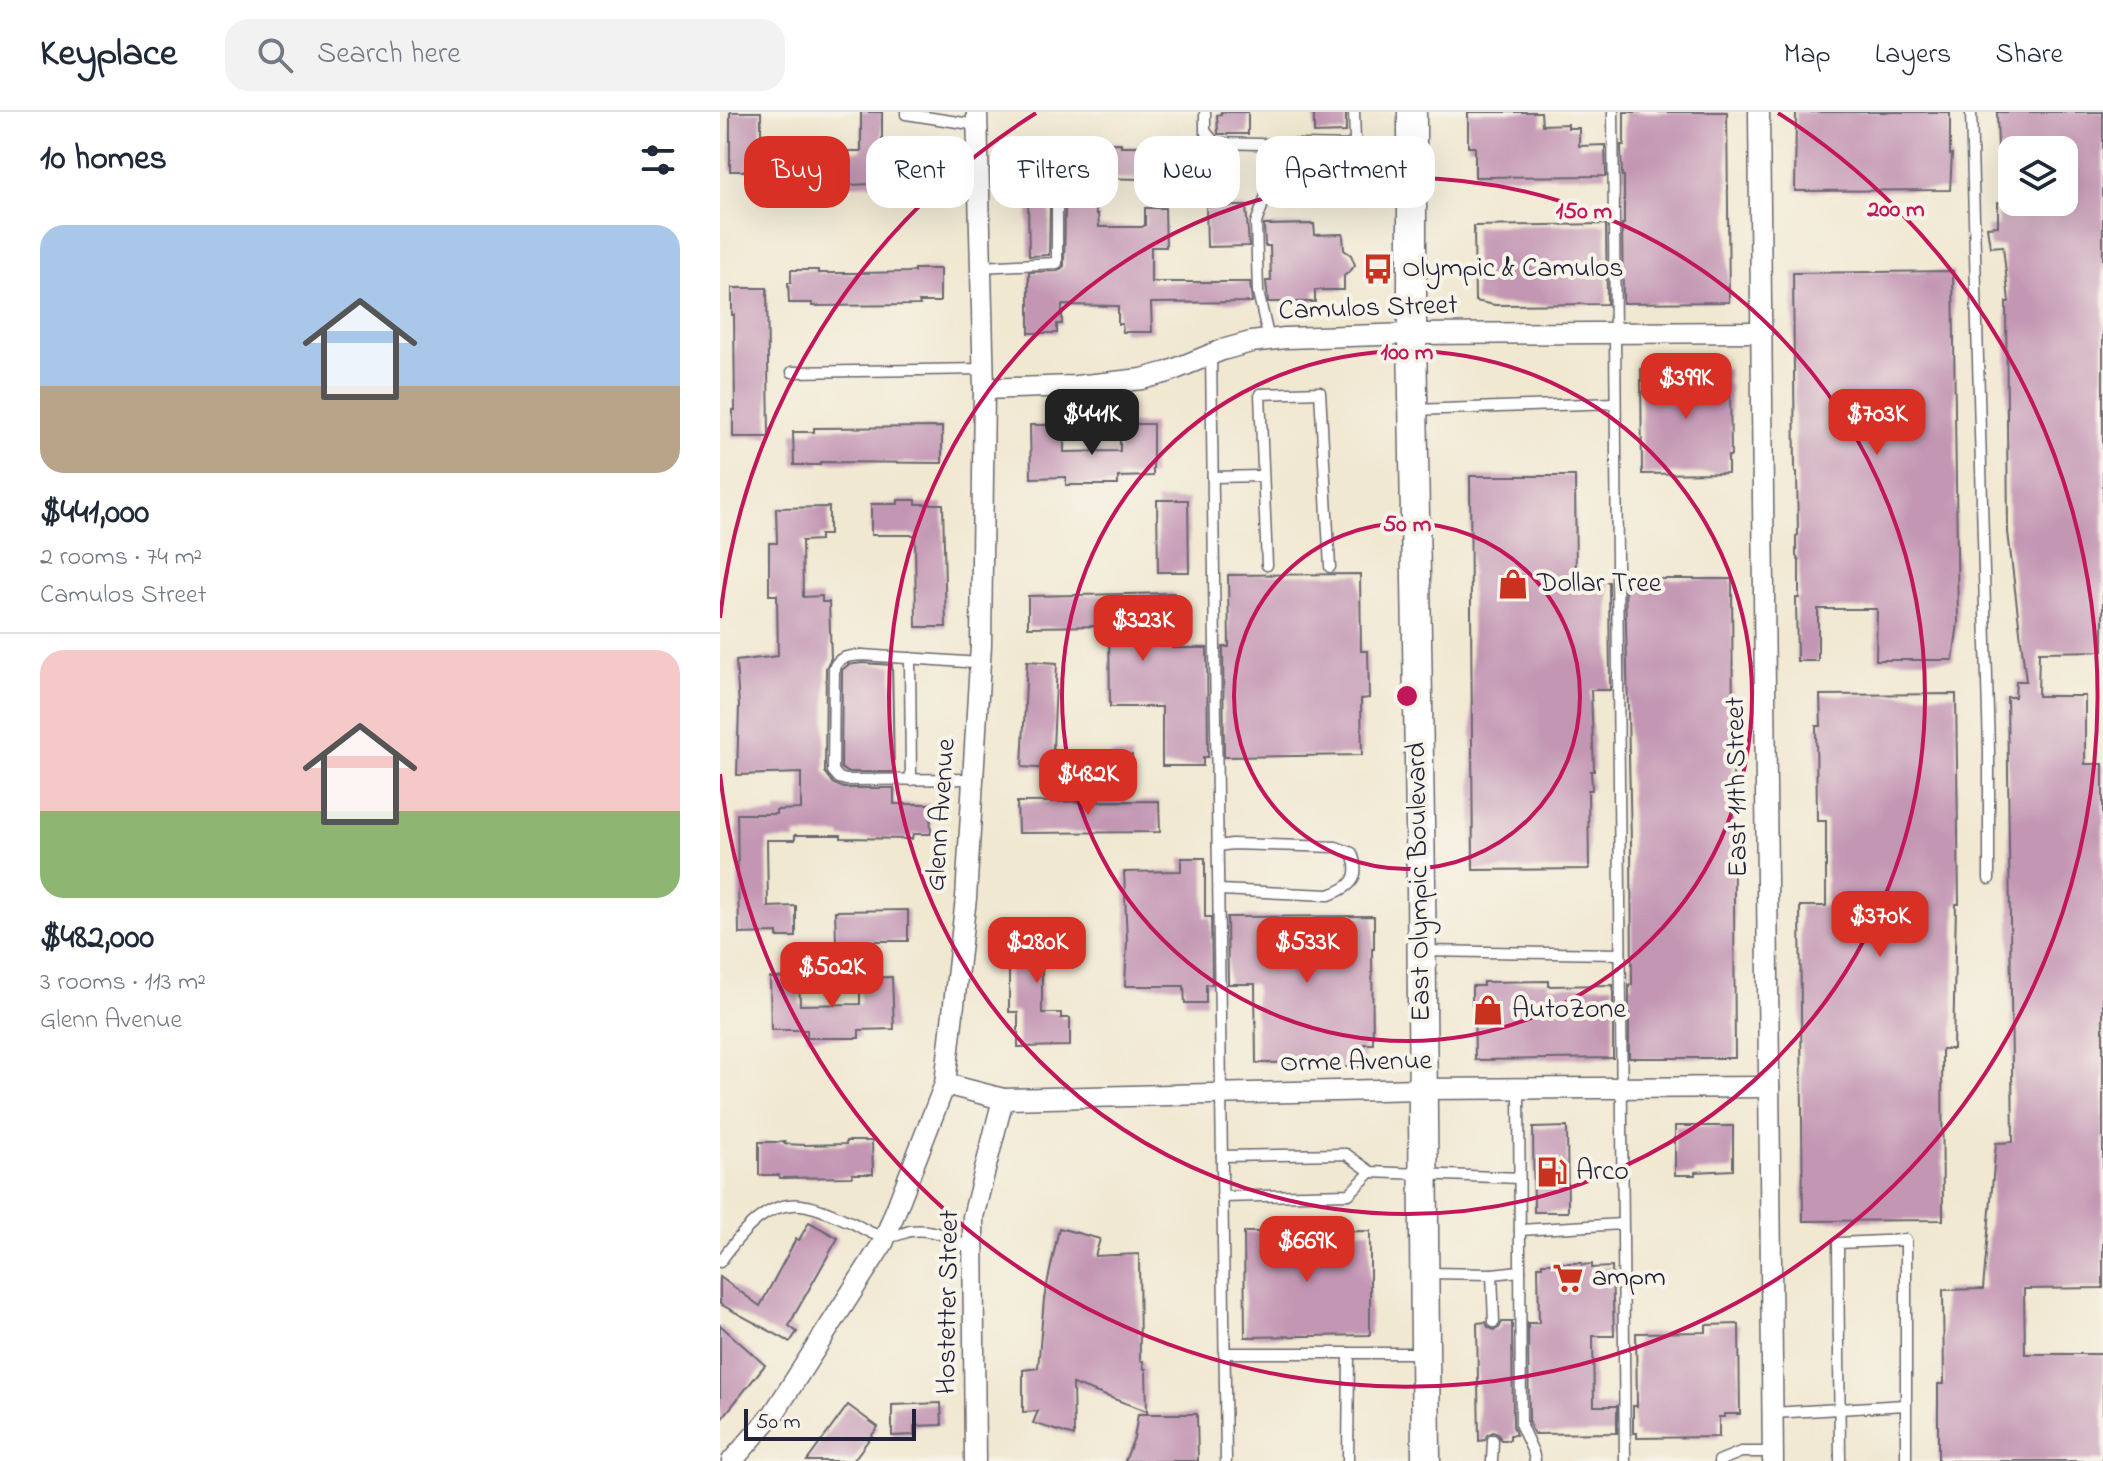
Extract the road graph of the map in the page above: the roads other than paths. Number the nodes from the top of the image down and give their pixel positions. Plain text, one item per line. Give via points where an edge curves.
1 (906, 112) edge
2 (1205, 112) edge
3 (1354, 112) edge
4 (1412, 112) edge
5 (1613, 112) edge
6 (1759, 112) edge
7 (1971, 112) edge
8 (977, 119) edge
9 (1412, 136) edge
10 (1057, 208) dead end
11 (1262, 208) edge
12 (1412, 208) edge
13 (981, 267) junction
14 (1761, 332) junction
15 (1615, 333) junction
16 (1412, 334) junction
17 (1269, 340) junction
18 (1211, 354) junction
19 (792, 372) dead end
20 (984, 379) junction
21 (1615, 403) junction
22 (1414, 410) junction
23 (1262, 476) junction
24 (1213, 477) junction
25 (1267, 565) dead end
26 (1330, 567) dead end
27 (910, 658) junction
28 (980, 663) junction
29 (973, 779) junction
30 (911, 780) junction
31 (1218, 846) junction
32 (1989, 879) dead end
33 (1219, 890) junction
34 (1421, 951) junction
35 (1620, 954) junction
36 (945, 1084) junction
37 (1769, 1087) junction
38 (1519, 1088) junction
39 (1621, 1088) junction
40 (1421, 1089) junction
41 (1221, 1094) junction
42 (1003, 1099) junction
43 (1222, 1156) junction
44 (1371, 1172) junction
45 (1422, 1175) junction
46 (1519, 1178) junction
47 (1222, 1197) junction
48 (1622, 1224) junction
49 (1520, 1230) junction
50 (885, 1238) junction
51 (973, 1251) junction
52 (720, 1262) edge
53 (1520, 1271) junction
54 (1424, 1273) junction
55 (1492, 1274) junction
56 (1494, 1322) dead end
57 (1224, 1353) junction
58 (1349, 1353) junction
59 (1424, 1353) junction
60 (1905, 1405) junction
61 (1839, 1408) junction
62 (1773, 1413) junction
63 (1493, 1440) dead end
64 (1773, 1457) edge
65 (732, 1461) edge
66 (975, 1461) edge
67 (1226, 1461) edge
68 (1348, 1461) edge
69 (1426, 1461) edge
70 (1492, 1461) edge
71 (1535, 1461) edge
72 (1625, 1461) edge
73 (1719, 1461) edge
74 (1840, 1461) edge
75 (1906, 1461) edge

1 - 8 lane
2 - 3 lane via 1205,131 1215,143 1348,146 1355,141
4 - 9 main road, East Olympic Boulevard
5 - 15 lane
6 - 14 street, East 11th Street
7 - 32 lane
8 - 13 street, Glenn Avenue
10 - 13 lane via 1057,263
11 - 17 lane via 1256,223 1258,292
12 - 16 main road, East Olympic Boulevard
13 - 20 street, Glenn Avenue
14 - 15 street, Camulos Street
14 - 37 street, East 11th Street
15 - 16 street, Camulos Street
15 - 21 lane
16 - 17 street, Camulos Street
16 - 22 main road, East Olympic Boulevard
17 - 18 street, Camulos Street
18 - 20 street, Camulos Street via 1142,379 1076,386
18 - 24 lane
19 - 20 lane
20 - 28 street, Glenn Avenue
21 - 22 lane
21 - 35 lane
22 - 34 main road, East Olympic Boulevard
23 - 24 lane
23 - 25 lane
23 - 26 lane via 1260,394 1320,392
24 - 31 lane
27 - 28 lane
27 - 30 lane
27 - 30 lane via 862,655 837,662 833,771 846,780
28 - 29 street, Glenn Avenue
29 - 30 lane
29 - 36 street, Glenn Avenue
31 - 33 lane
31 - 33 lane via 1336,847 1352,853 1356,873 1342,891 1329,895
33 - 41 lane
34 - 35 lane
34 - 40 main road, East Olympic Boulevard
35 - 39 lane
36 - 42 street, Orme Avenue
36 - 50 street, Glenn Avenue
37 - 39 street, Orme Avenue
37 - 62 street, East 11th Street
38 - 39 street, Orme Avenue
38 - 40 street, Orme Avenue
38 - 46 lane
39 - 48 lane
40 - 41 street, Orme Avenue
40 - 45 main road, East Olympic Boulevard
41 - 42 street, Orme Avenue
41 - 43 lane
42 - 51 street, Hostetter Street via 973,1217
43 - 44 lane via 1346,1154
43 - 47 lane
44 - 45 lane
44 - 47 lane via 1349,1194
45 - 46 lane
45 - 54 main road, East Olympic Boulevard
46 - 49 lane
47 - 57 lane
48 - 49 lane
48 - 72 lane
49 - 53 lane
50 - 51 lane via 930,1231
50 - 52 lane via 805,1205 786,1205 749,1225
50 - 65 street, Glenn Avenue via 774,1413
51 - 66 street, Hostetter Street
53 - 55 lane
53 - 71 lane via 1521,1426
54 - 55 lane
54 - 59 main road, East Olympic Boulevard
55 - 56 lane
57 - 58 lane
57 - 67 lane
58 - 59 lane
58 - 68 lane
59 - 69 main road, East Olympic Boulevard
60 - 61 lane
60 - 61 lane via 1906,1240 1838,1243
60 - 75 lane
61 - 62 lane
61 - 74 lane
62 - 64 street, East 11th Street
63 - 70 lane
64 - 73 lane via 1741,1452

